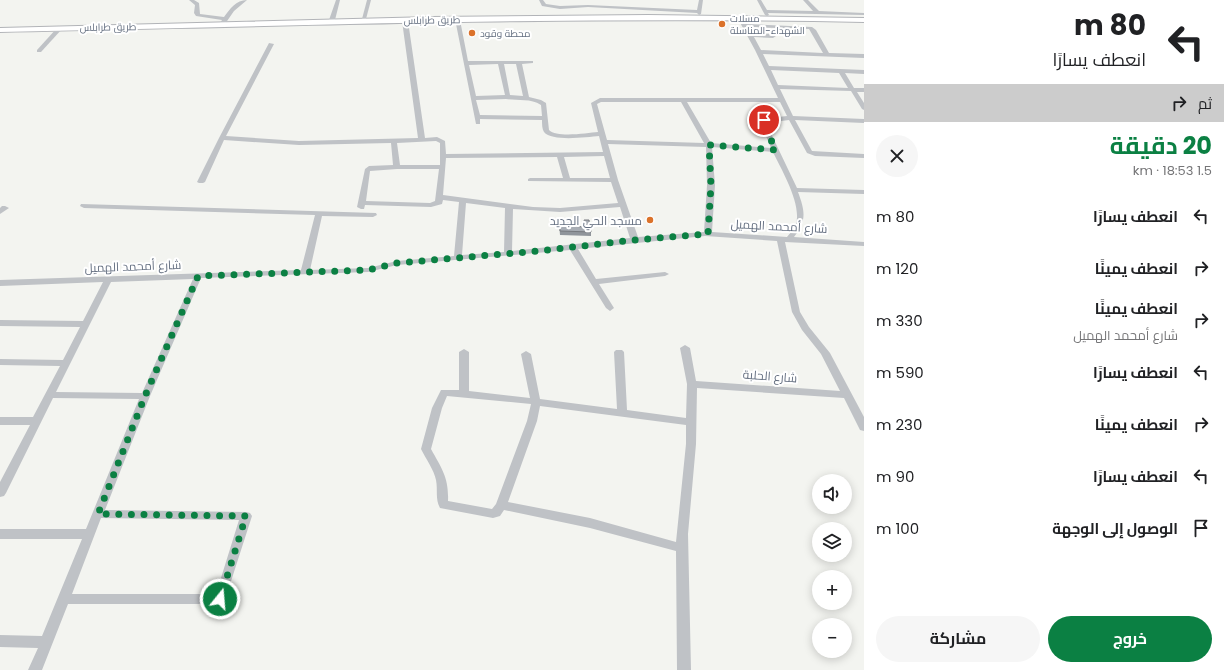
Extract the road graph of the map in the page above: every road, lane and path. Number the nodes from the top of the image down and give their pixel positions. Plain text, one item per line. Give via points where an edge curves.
1 (191, 0) edge
2 (245, 0) edge
3 (338, 0) edge
4 (369, 0) edge
5 (541, 0) edge
6 (701, 0) edge
7 (759, 0) edge
8 (805, 0) edge
9 (699, 13) junction
10 (766, 13) junction
11 (818, 13) junction
12 (864, 14) edge
13 (739, 17) junction
14 (364, 19) junction
15 (864, 19) edge
16 (332, 20) junction
17 (457, 20) junction
18 (224, 21) junction
19 (406, 21) junction
20 (744, 25) junction
21 (0, 29) edge
22 (59, 29) junction
23 (751, 36) junction
24 (773, 36) dead end
25 (271, 44) dead end
26 (40, 51) dead end
27 (760, 52) junction
28 (827, 54) junction
29 (864, 56) edge
30 (531, 62) dead end
31 (467, 63) junction
32 (501, 63) junction
33 (519, 63) junction
34 (767, 68) junction
35 (842, 71) junction
36 (864, 72) edge
37 (776, 87) junction
38 (852, 90) junction
39 (864, 90) edge
40 (474, 98) junction
41 (508, 98) junction
42 (526, 98) junction
43 (683, 100) junction
44 (782, 100) junction
45 (864, 108) edge
46 (545, 118) junction
47 (790, 118) junction
48 (864, 120) edge
49 (602, 134) junction
50 (222, 138) junction
51 (422, 140) junction
52 (394, 141) junction
53 (604, 142) junction
54 (709, 145) junction
55 (776, 150) junction
56 (560, 154) junction
57 (607, 154) junction
58 (443, 156) junction
59 (864, 156) edge
60 (397, 166) junction
61 (443, 167) junction
62 (567, 179) junction
63 (530, 180) dead end
64 (614, 180) junction
65 (201, 182) dead end
66 (794, 190) junction
67 (864, 192) edge
68 (440, 197) junction
69 (463, 199) junction
70 (362, 203) junction
71 (623, 205) junction
72 (84, 206) dead end
73 (509, 207) junction
74 (319, 213) junction
75 (360, 215) junction
76 (372, 215) dead end
77 (708, 234) junction
78 (785, 239) junction
79 (634, 240) junction
80 (864, 244) edge
81 (573, 248) junction
82 (508, 254) junction
83 (458, 258) junction
84 (305, 272) junction
85 (665, 274) dead end
86 (198, 276) junction
87 (108, 280) junction
88 (595, 282) junction
89 (0, 283) edge
90 (610, 308) dead end
91 (0, 323) edge
92 (85, 324) junction
93 (685, 348) dead end
94 (464, 352) dead end
95 (619, 352) dead end
96 (526, 354) dead end
97 (0, 362) edge
98 (66, 363) junction
99 (692, 384) junction
100 (464, 394) junction
101 (50, 395) junction
102 (847, 395) junction
103 (145, 396) junction
104 (536, 402) junction
105 (622, 413) junction
106 (0, 421) edge
107 (36, 421) junction
108 (692, 422) junction
109 (864, 427) edge
110 (0, 493) edge
111 (501, 505) junction
112 (98, 514) junction
113 (0, 534) edge
114 (90, 534) junction
115 (682, 548) junction
116 (63, 599) junction
117 (0, 641) edge
118 (46, 642) junction
119 (35, 670) edge
120 (684, 670) edge

1 - 18 street via 197,4 198,15
2 - 18 street via 238,3
3 - 16 street
4 - 14 street
5 - 9 street via 544,5 555,8 584,6
6 - 9 street
7 - 10 street
8 - 11 street
9 - 10 highway
9 - 14 highway
10 - 11 street
10 - 15 highway
11 - 12 street
13 - 15 highway, طريق طرابلس
13 - 17 highway, طريق طرابلس via 597,16
13 - 20 street
14 - 16 highway
16 - 18 highway
17 - 19 highway, طريق طرابلس
17 - 31 street
18 - 21 highway
19 - 22 highway, طريق طرابلس
19 - 51 street
20 - 23 street
20 - 28 street via 810,28
21 - 22 highway, طريق طرابلس
22 - 26 street
23 - 24 street
23 - 27 street
25 - 50 street
27 - 28 street
27 - 34 street
28 - 29 street
30 - 33 street
31 - 32 street
31 - 40 street
32 - 33 street
32 - 41 street
33 - 42 street
34 - 35 street
34 - 37 street
35 - 36 street
35 - 38 street
37 - 38 street
37 - 44 street
38 - 39 street
38 - 45 street
40 - 41 street
40 - 46 street via 478,120
41 - 42 street
42 - 46 street via 543,102
43 - 44 street
43 - 49 street via 595,102
43 - 54 street
44 - 47 street
46 - 49 street via 547,133 553,136
47 - 48 street
47 - 55 street via 764,120 763,124
47 - 59 street via 810,152
49 - 53 street
50 - 52 street via 299,143
50 - 65 street
51 - 52 street
51 - 58 street via 443,141
52 - 60 street
53 - 54 street
53 - 57 street
54 - 55 street
54 - 77 street via 711,185
55 - 66 street
56 - 57 street
56 - 58 street
56 - 62 street
57 - 64 street
58 - 61 street
60 - 61 street
60 - 70 street via 368,169
61 - 68 street
62 - 63 street
62 - 64 street
64 - 71 street
66 - 67 street
66 - 78 street via 800,216 799,223
68 - 69 street
68 - 70 street via 439,202 431,204
69 - 73 street
69 - 83 street
70 - 75 street
71 - 73 street via 560,210
71 - 79 street
72 - 74 street
73 - 82 street
74 - 75 street
74 - 84 street
75 - 76 street
77 - 78 street, شارع أمحمد الهميل
77 - 79 street, شارع أمحمد الهميل
78 - 80 street, شارع أمحمد الهميل
78 - 102 street via 796,312 825,353
79 - 81 street, شارع أمحمد الهميل
81 - 82 street, شارع أمحمد الهميل
81 - 88 street
82 - 83 street, شارع أمحمد الهميل
83 - 84 street, شارع أمحمد الهميل via 397,263 368,270
84 - 86 street, شارع أمحمد الهميل
85 - 88 street
86 - 87 street, شارع أمحمد الهميل
86 - 103 street
87 - 89 street, شارع أمحمد الهميل
87 - 92 street
88 - 90 street
91 - 92 street
92 - 98 street
93 - 99 street
94 - 100 street
95 - 105 street
96 - 104 street
97 - 98 street
98 - 101 street
99 - 102 street, شارع الحلبة
99 - 108 street
100 - 104 street
100 - 111 street via 442,394 426,449 441,478 442,501 444,505 492,514 497,512
101 - 103 street
101 - 107 street
102 - 109 street
103 - 112 street
104 - 105 street
104 - 111 street via 532,421
105 - 108 street
106 - 107 street
107 - 110 street
108 - 115 street
111 - 115 street via 590,523
112 - 114 street
112 - 116 street via 246,516 220,599
113 - 114 street
114 - 116 street
115 - 120 street
116 - 118 street
117 - 118 street
118 - 119 street

